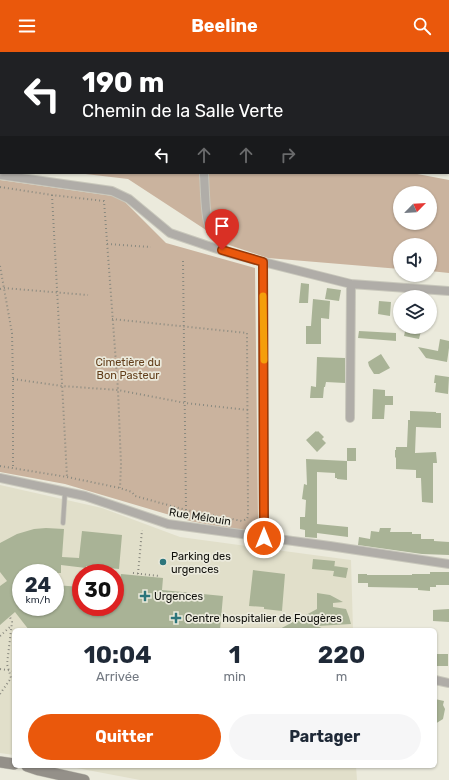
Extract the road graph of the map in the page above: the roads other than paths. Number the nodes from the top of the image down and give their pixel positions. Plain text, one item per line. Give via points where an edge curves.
1 (0, 175) edge
2 (204, 175) dead end
3 (222, 250) junction
4 (263, 262) junction
5 (351, 284) junction
6 (449, 291) edge
7 (350, 418) dead end
8 (0, 478) edge
9 (65, 492) junction
10 (63, 523) dead end
11 (264, 538) junction
12 (449, 564) edge
13 (437, 680) edge
14 (449, 683) edge
15 (0, 762) edge
16 (12, 764) edge
17 (33, 768) edge
18 (84, 780) edge

1 - 3 street via 112,191 129,199 170,233
2 - 3 street via 207,219 224,242
3 - 4 street
4 - 5 street
4 - 11 street
5 - 6 street
5 - 7 street
8 - 9 street, Rue Mélouin
9 - 10 lane
9 - 11 street, Rue Mélouin via 85,496 168,524
11 - 12 street, Rue Mélouin
13 - 14 street
15 - 16 main road
17 - 18 main road

